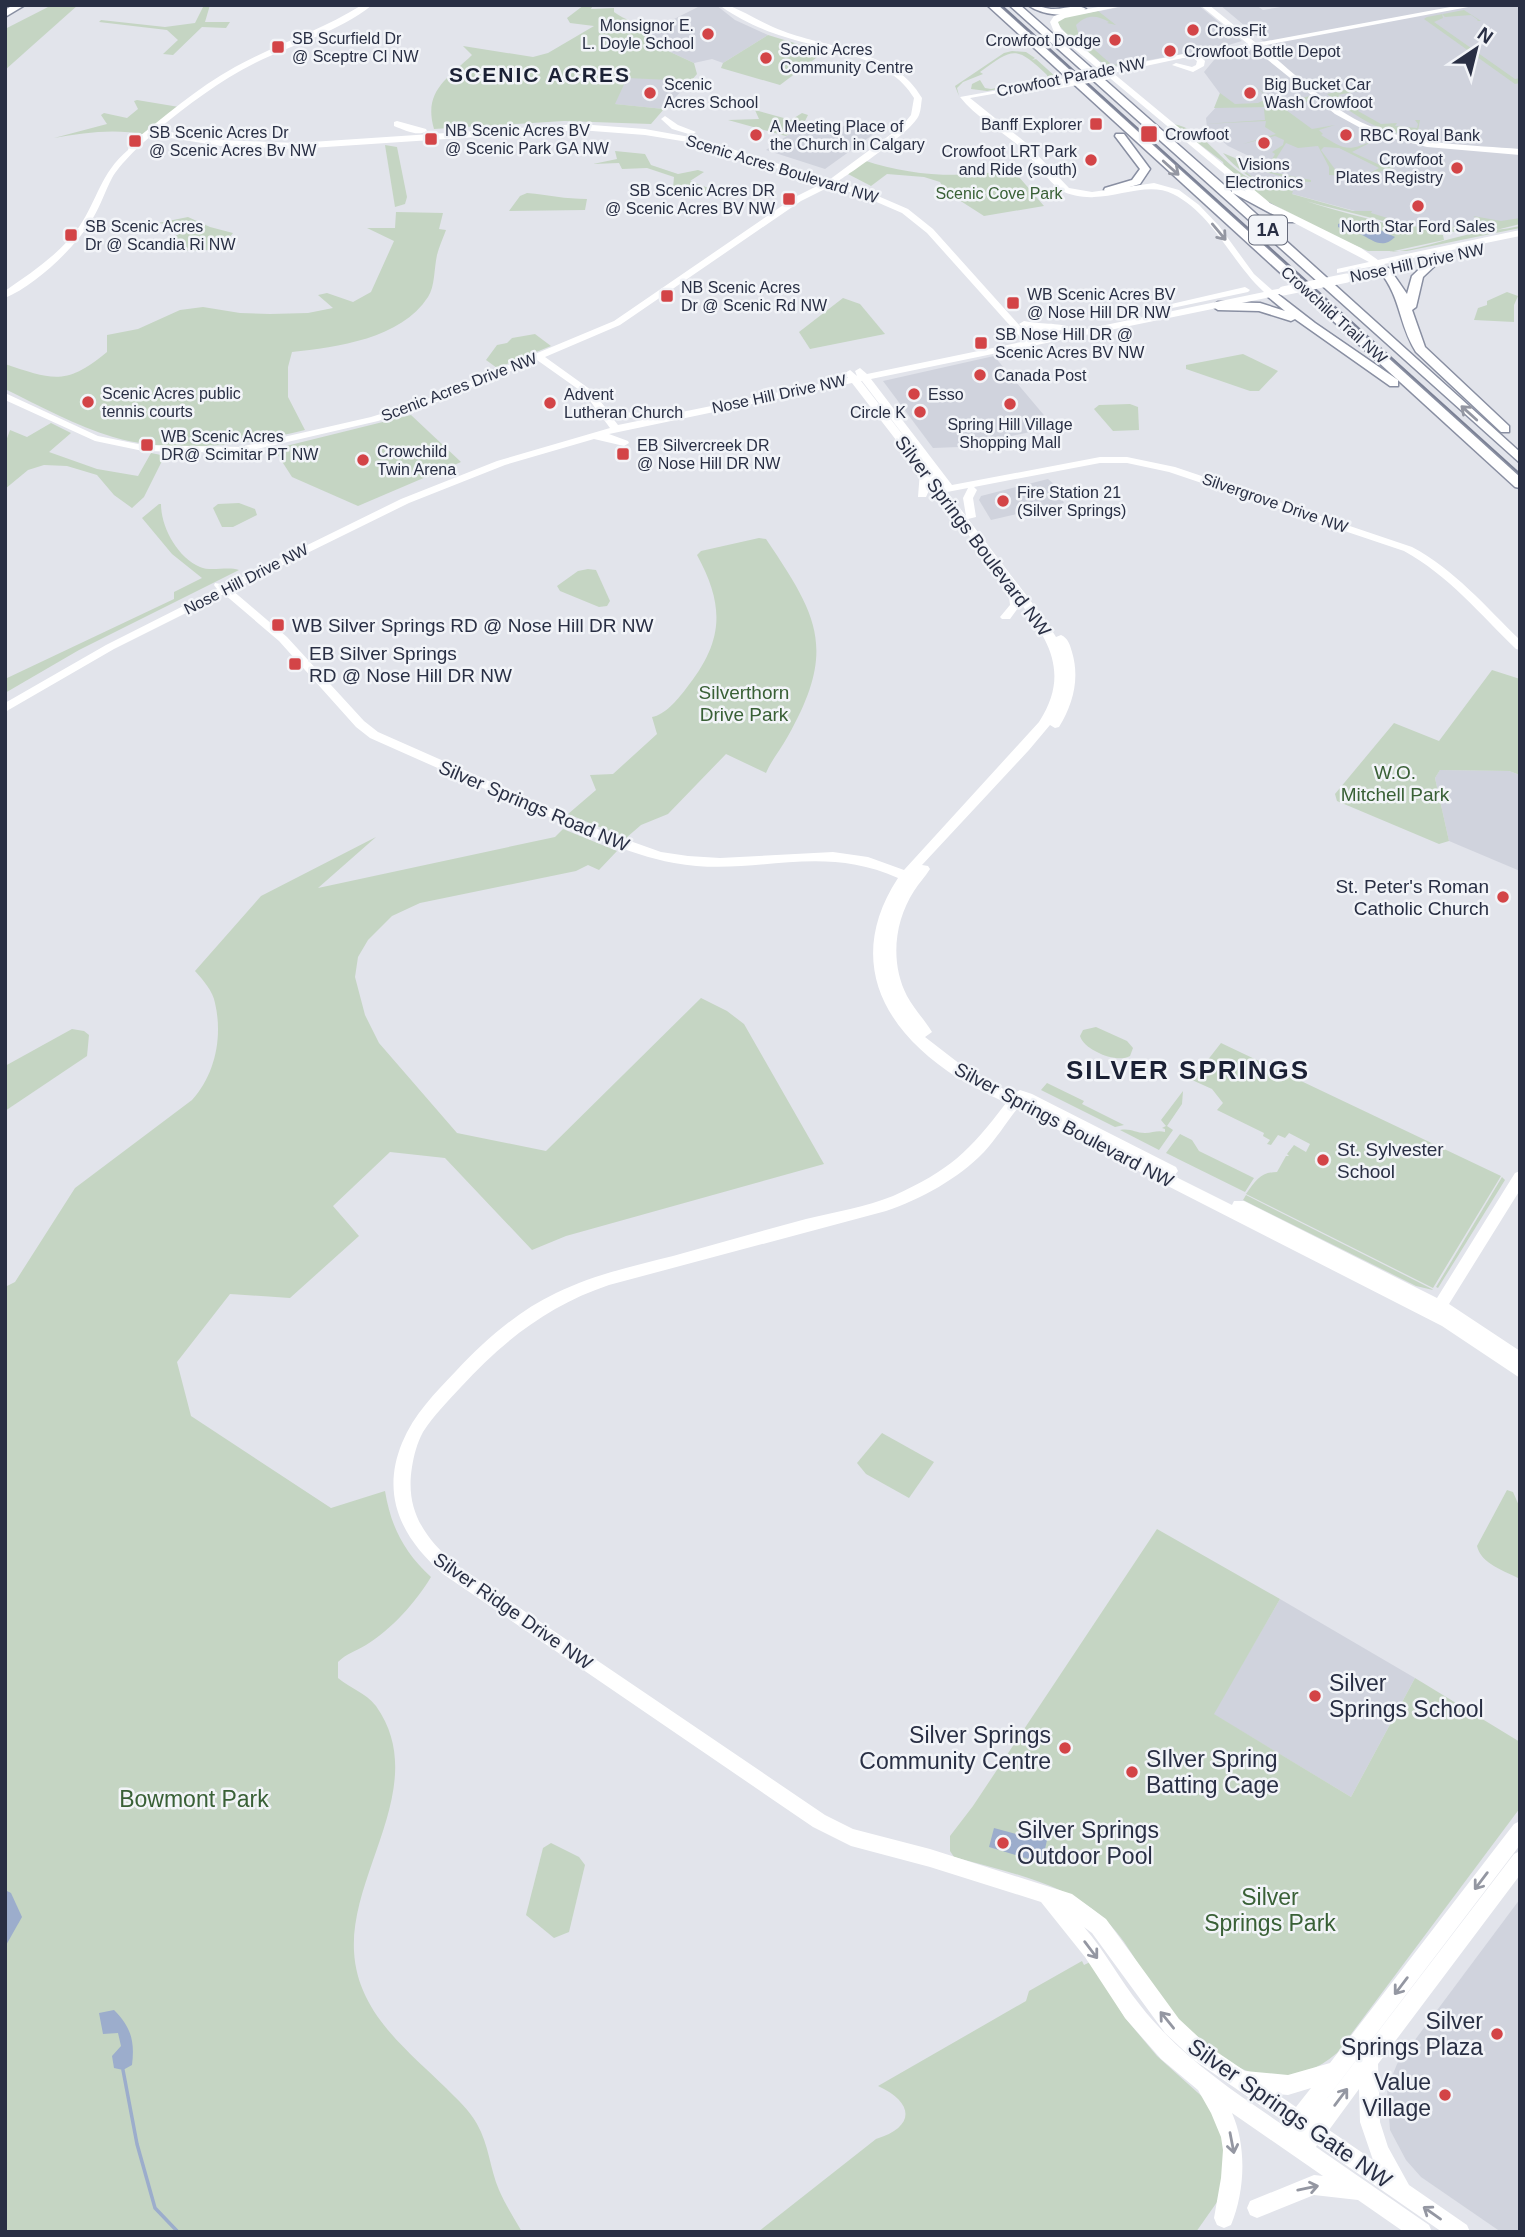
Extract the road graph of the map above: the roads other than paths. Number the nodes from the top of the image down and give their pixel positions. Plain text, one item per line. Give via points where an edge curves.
1 (20, 5) edge
2 (368, 5) edge
3 (377, 5) edge
4 (992, 5) edge
5 (1014, 5) edge
6 (1026, 5) edge
7 (1033, 5) edge
8 (1105, 5) edge
9 (1122, 5) edge
10 (1204, 5) edge
11 (1213, 5) edge
12 (1475, 5) edge
13 (725, 6) edge
14 (1083, 10) junction
15 (5, 14) edge
16 (1057, 30) junction
17 (1257, 45) junction
18 (1049, 56) junction
19 (1198, 59) junction
20 (1177, 61) junction
21 (1127, 71) junction
22 (1107, 73) junction
23 (1127, 89) junction
24 (989, 95) junction
25 (968, 96) junction
26 (986, 110) junction
27 (665, 119) dead end
28 (175, 121) junction
29 (397, 124) dead end
30 (1155, 128) junction
31 (158, 130) junction
32 (435, 132) junction
33 (196, 134) junction
34 (1120, 136) junction
35 (703, 137) junction
36 (365, 142) junction
37 (1520, 150) edge
38 (404, 151) dead end
39 (792, 170) junction
40 (844, 171) junction
41 (827, 179) junction
42 (811, 186) junction
43 (1109, 190) joint
44 (874, 192) junction
45 (798, 199) junction
46 (1196, 207) junction
47 (1291, 220) junction
48 (1520, 233) edge
49 (1520, 242) edge
50 (1358, 249) junction
51 (1422, 254) junction
52 (1239, 259) junction
53 (1435, 260) junction
54 (1381, 266) junction
55 (1273, 289) junction
56 (5, 295) edge
57 (1208, 297) junction
58 (1218, 306) junction
59 (1409, 311) junction
60 (1011, 322) junction
61 (1024, 324) junction
62 (1072, 326) junction
63 (1311, 326) junction
64 (1031, 337) junction
65 (1009, 340) junction
66 (539, 357) junction
67 (882, 373) junction
68 (857, 375) junction
69 (824, 385) junction
70 (861, 389) junction
71 (5, 396) edge
72 (880, 396) junction
73 (604, 411) junction
74 (650, 416) junction
75 (614, 426) junction
76 (904, 427) junction
77 (892, 429) junction
78 (569, 442) junction
79 (624, 443) dead end
80 (1520, 444) edge
81 (1490, 457) junction
82 (1520, 459) edge
83 (925, 472) junction
84 (994, 481) junction
85 (1520, 484) edge
86 (972, 490) junction
87 (947, 492) junction
88 (922, 495) dead end
89 (971, 517) junction
90 (246, 580) junction
91 (1013, 586) junction
92 (221, 587) junction
93 (198, 604) junction
94 (243, 604) junction
95 (1006, 617) dead end
96 (1520, 647) edge
97 (5, 697) edge
98 (5, 708) edge
99 (909, 877) junction
100 (1017, 1098) junction
101 (1520, 1177) edge
102 (1437, 1311) junction
103 (1520, 1359) edge
104 (1520, 1372) edge
105 (1520, 1830) edge
106 (1520, 1860) edge
107 (1048, 1898) junction
108 (1368, 2061) junction
109 (1336, 2071) junction
110 (1240, 2081) junction
111 (1203, 2082) junction
112 (1306, 2127) junction
113 (1293, 2144) junction
114 (1362, 2191) junction
115 (1404, 2193) junction
116 (1257, 2208) dead end
117 (1224, 2218) dead end
118 (1422, 2232) edge
119 (1460, 2232) edge

1 - 15 highway
2 - 31 street via 335,25 238,68
3 - 28 street via 331,33 239,74
4 - 18 highway, Crowchild Trail NW / 1A
5 - 30 highway, Crowchild Trail NW / 1A
6 - 16 highway
7 - 14 highway via 1048,12
8 - 14 street
9 - 14 street
10 - 17 street
11 - 17 street
12 - 17 street
13 - 40 street via 779,33 881,65 912,86 918,104 911,121
13 - 41 street via 727,12 765,32 878,68 906,91 909,108 898,124
14 - 16 street via 1054,20
16 - 22 street
17 - 19 street
17 - 37 street via 1350,118 1377,132 1410,141
18 - 34 highway via 1053,68
18 -> 81 highway, Crowchild Trail NW / 1A
19 - 20 street
19 - 20 street via 1200,66 1193,70
20 - 21 street, Crowfoot Parade NW
20 - 22 street, Crowfoot Parade NW
21 - 22 street, Crowfoot Parade NW
21 - 23 street via 1120,79
22 - 23 street
22 - 24 street, Crowfoot Parade NW, bridge
23 - 47 street
24 - 25 street, Crowfoot Parade NW
24 - 25 street via 972,91
24 - 26 street via 984,101
25 - 26 street
25 - 46 street via 1070,192 1092,195 1164,187
26 - 43 street via 1029,144 1067,187 1084,192
27 - 35 street
28 - 31 street
28 - 33 street via 177,127
29 - 32 street
30 - 47 highway via 1167,131 1238,192
82 -> 30 highway, Crowchild Trail NW / 1A
31 - 33 street, Scenic Acres Boulevard NW
31 - 36 street, Scenic Acres Boulevard NW via 257,145
31 - 56 street via 109,172 74,240
32 - 33 street, Scenic Acres Boulevard NW via 302,141
32 - 35 street, Scenic Acres Boulevard NW via 592,123
34 - 43 highway via 1145,169 1144,175
34 - 46 highway
35 - 41 street, Scenic Acres Boulevard NW
36 - 38 street via 393,144
36 - 39 street, Scenic Acres Boulevard NW via 528,129 618,129 701,142
39 - 41 street, Scenic Acres Boulevard NW
39 - 42 street
40 - 41 street
40 - 44 street via 845,176
41 - 42 street, Scenic Acres Drive NW
41 - 44 street, Scenic Acres Boulevard NW
41 - 45 street, Scenic Acres Drive NW
41 - 60 street, Scenic Acres Boulevard NW via 890,204 922,223
42 - 45 street, Scenic Acres Drive NW
44 - 61 street, Scenic Acres Boulevard NW via 930,220
45 - 66 street, Scenic Acres Drive NW via 624,320
46 -> 52 street
47 - 50 street
48 - 51 street, Nose Hill Drive NW
49 - 53 street, Nose Hill Drive NW
50 - 51 street
50 - 54 street
51 - 54 street, Nose Hill Drive NW
52 - 55 street
52 - 57 street via 1238,279
53 - 54 street, Nose Hill Drive NW
53 - 59 highway via 1413,282
54 - 55 street, Nose Hill Drive NW, bridge
54 - 59 highway via 1397,281
55 - 57 street, Nose Hill Drive NW
55 - 58 street, Nose Hill Drive NW
55 - 63 highway
57 - 62 street, Nose Hill Drive NW
58 - 63 highway via 1276,310
58 - 64 street, Nose Hill Drive NW
59 - 80 highway via 1420,349
60 - 64 street, Scenic Acres Boulevard NW
60 - 65 street
61 - 62 street
61 - 64 street, Scenic Acres Boulevard NW
62 - 64 street, Nose Hill Drive NW
63 - 81 highway via 1411,396 1467,445
64 - 65 street, Nose Hill Drive NW
64 - 67 street, Nose Hill Drive NW
65 - 68 street, Nose Hill Drive NW
66 - 71 street, Scenic Acres Drive NW via 406,410 257,447 223,451 106,442
66 - 73 street via 584,389
67 - 68 street, Nose Hill Drive NW
67 - 72 street
68 - 69 street, Nose Hill Drive NW
68 - 70 street, Silver Springs Boulevard NW
68 - 72 street, Silver Springs Boulevard NW
68 - 74 street, Nose Hill Drive NW
69 - 70 street
69 - 75 street, Nose Hill Drive NW
70 - 77 street, Silver Springs Boulevard NW
72 - 76 street, Silver Springs Boulevard NW
73 - 74 street
73 - 75 street
74 - 75 street, Nose Hill Drive NW
75 - 78 street, Nose Hill Drive NW
75 - 92 street, Nose Hill Drive NW via 545,441 458,471 401,495
76 - 77 street
76 - 87 street, Silver Springs Boulevard NW
77 - 83 street, Silver Springs Boulevard NW
78 - 79 street via 603,437
78 - 90 street, Nose Hill Drive NW via 427,491
81 - 85 highway, Crowchild Trail NW / 1A
83 - 87 street, Silver Springs Boulevard NW
83 - 88 street
84 - 86 street, Silvergrove Drive NW
84 - 87 street, Silvergrove Drive NW
84 - 96 street, Silvergrove Drive NW via 1100,460 1171,468 1415,552 1454,582
86 - 87 street, Silvergrove Drive NW
86 - 89 street via 968,498
87 - 89 street, Silver Springs Boulevard NW
87 - 91 street, Silver Springs Boulevard NW
89 - 99 street, Silver Springs Boulevard NW via 1054,625 1068,656 1069,691 1051,732
90 - 92 street, Nose Hill Drive NW
90 - 94 street via 240,593
91 - 95 street via 1016,605
91 - 99 street, Silver Springs Boulevard NW via 1042,623 1057,652 1058,697 1033,739
92 - 93 street, Nose Hill Drive NW
92 - 94 street, Silver Springs Road NW
92 - 97 street, Nose Hill Drive NW via 81,654
93 - 94 street
93 - 98 street, Nose Hill Drive NW via 110,647
94 - 99 street, Silver Springs Road NW via 283,639 374,735 629,847 701,862 835,856 870,862
99 - 100 street, Silver Springs Boulevard NW via 885,910 879,932 880,966 888,996 902,1020 928,1048 964,1075
100 - 102 street, Silver Springs Boulevard NW
100 - 107 street, Silver Ridge Drive NW via 963,1163 915,1193 886,1205 613,1277 548,1304 504,1333 436,1403 412,1435 401,1478 408,1523 426,1551 819,1821 851,1837
101 - 102 street
102 - 103 street, Silver Springs Boulevard NW via 1481,1330
102 - 104 street, Silver Springs Boulevard NW
105 -> 109 street
106 - 108 street
110 -> 107 street, Silver Springs Gate NW via 1172,2026 1099,1926 1065,1901
107 -> 111 street, Silver Springs Gate NW via 1092,1950 1132,2011 1168,2052
112 -> 108 street
108 - 115 street via 1370,2122 1380,2151
109 - 110 street via 1288,2085
109 - 112 street
110 - 112 street, Silver Springs Gate NW
111 - 113 street, Silver Springs Gate NW
111 -> 117 street via 1227,2122 1233,2142 1233,2176
112 - 113 street
112 - 115 street, Silver Springs Gate NW
113 - 114 street, Silver Springs Gate NW
116 -> 114 street via 1314,2185
114 - 118 street, Silver Springs Gate NW
119 -> 115 street, Silver Springs Gate NW

